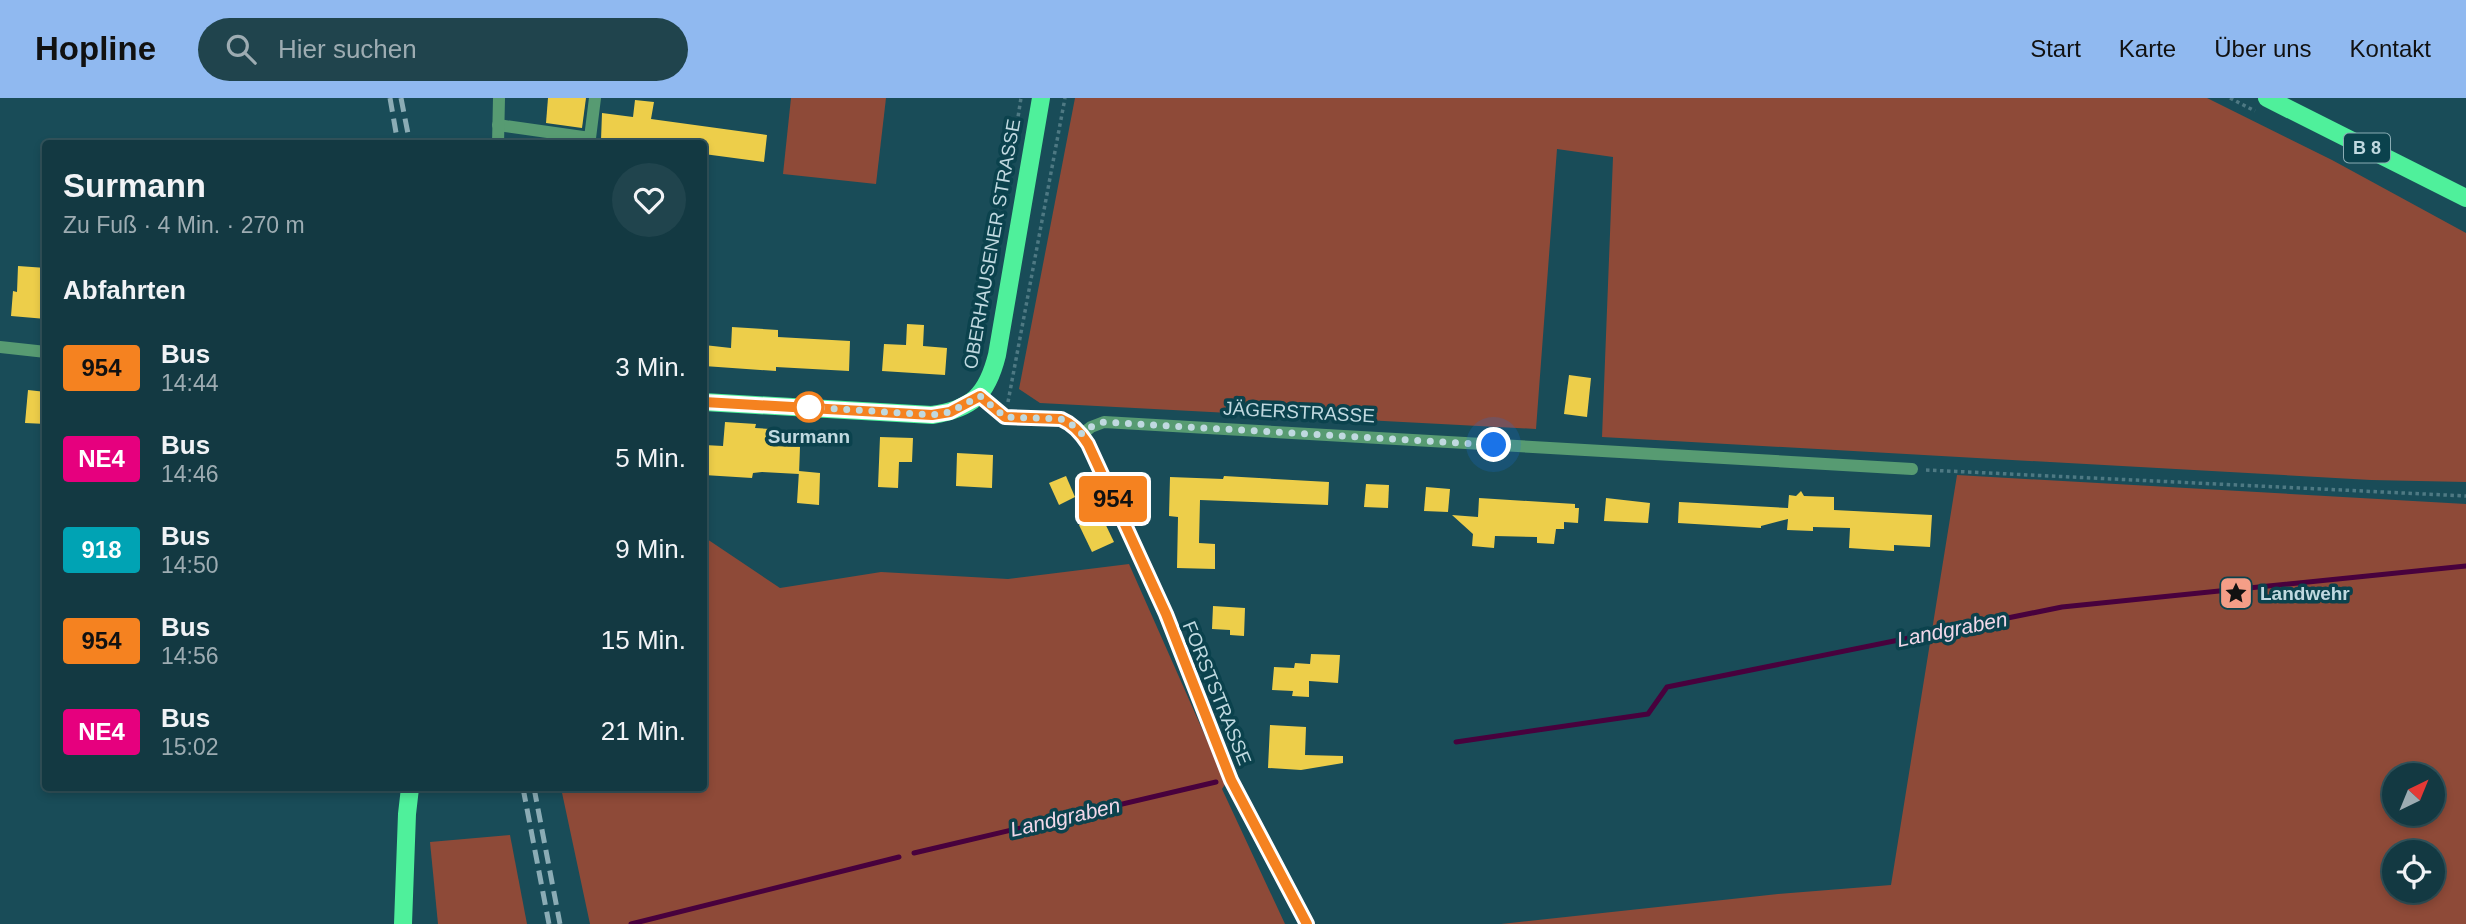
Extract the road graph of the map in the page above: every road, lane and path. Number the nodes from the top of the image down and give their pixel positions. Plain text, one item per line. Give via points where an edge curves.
1 (499, 98) edge
2 (595, 98) edge
3 (1041, 98) edge
4 (1065, 98) edge
5 (2267, 98) edge
6 (498, 125) junction
7 (498, 140) edge
8 (2466, 198) edge
9 (0, 347) edge
10 (42, 352) edge
11 (980, 396) junction
12 (707, 402) edge
13 (1005, 417) junction
14 (1082, 434) junction
15 (1912, 469) joint
16 (2466, 496) edge
17 (410, 791) edge
18 (403, 924) edge
19 (1307, 924) edge

1 - 6 street
2 - 6 street via 590,138
3 - 11 main road, OBERHAUSENER STRASSE via 997,355
4 - 13 path
5 - 8 main road, B 8
6 - 7 street
9 - 10 street
11 - 12 main road via 950,412 932,415
11 - 13 street
13 - 14 street via 1061,419
14 - 15 street, JÄGERSTRASSE via 1104,422
14 - 19 street, FORSTSTRASSE via 1166,614 1231,780
15 - 16 path
17 - 18 main road

